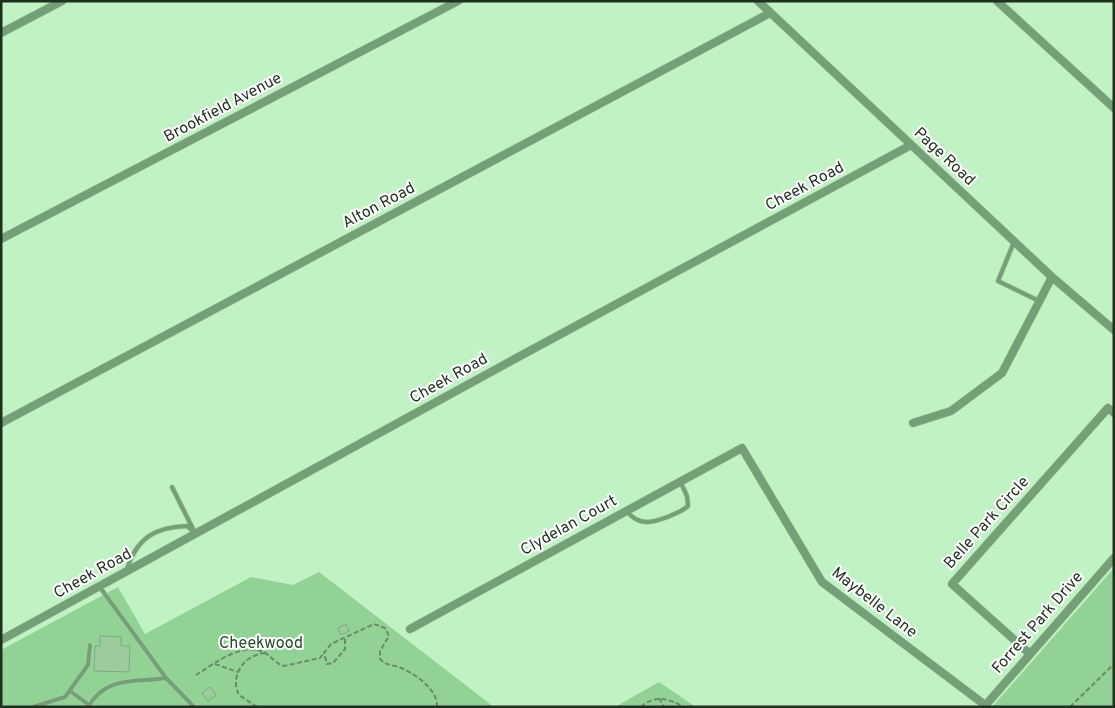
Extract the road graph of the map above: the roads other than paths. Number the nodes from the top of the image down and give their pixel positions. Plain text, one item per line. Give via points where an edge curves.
1 (62, 1) edge
2 (458, 1) edge
3 (758, 1) edge
4 (997, 1) edge
5 (770, 12) junction
6 (1, 33) edge
7 (1114, 108) edge
8 (911, 146) junction
9 (1, 239) edge
10 (1014, 241) junction
11 (1052, 277) junction
12 (1039, 301) junction
13 (1114, 330) edge
14 (1114, 413) edge
15 (1, 423) edge
16 (912, 423) dead end
17 (742, 448) joint
18 (680, 481) junction
19 (172, 487) dead end
20 (626, 510) junction
21 (194, 531) junction
22 (1114, 558) edge
23 (127, 571) junction
24 (99, 586) junction
25 (410, 628) dead end
26 (1, 640) edge
27 (90, 645) dead end
28 (1030, 654) junction
29 (166, 678) junction
30 (70, 691) junction
31 (88, 706) edge
32 (985, 706) edge
33 (33, 707) edge
34 (194, 707) edge

1 - 6 street
2 - 9 street, Brookfield Avenue
3 - 5 street, Page Road
4 - 7 street
5 - 8 street, Page Road
5 - 15 street, Alton Road
8 - 10 street, Page Road
8 - 21 street, Cheek Road
10 - 11 street, Page Road
10 - 12 lane via 998,281
11 - 12 street
11 - 13 street, Page Road
12 - 16 street via 1002,373 951,411
14 - 28 street, Belle Park Circle via 1108,408 952,584
17 - 18 street, Clydelan Court
17 - 32 street, Maybelle Lane via 822,582
18 - 20 street, Clydelan Court
18 - 20 lane via 688,500 683,511 653,523 632,518
19 - 21 lane
20 - 25 street, Clydelan Court
21 - 23 street, Cheek Road
21 - 23 lane via 181,526 144,538 136,547
22 - 28 street, Forrest Park Drive
23 - 24 street, Cheek Road
24 - 26 street, Cheek Road
24 - 29 lane
27 - 30 lane via 88,665
28 - 32 street, Forrest Park Drive
29 - 31 lane via 115,682
29 - 34 lane
30 - 31 lane
30 - 33 lane via 65,697

